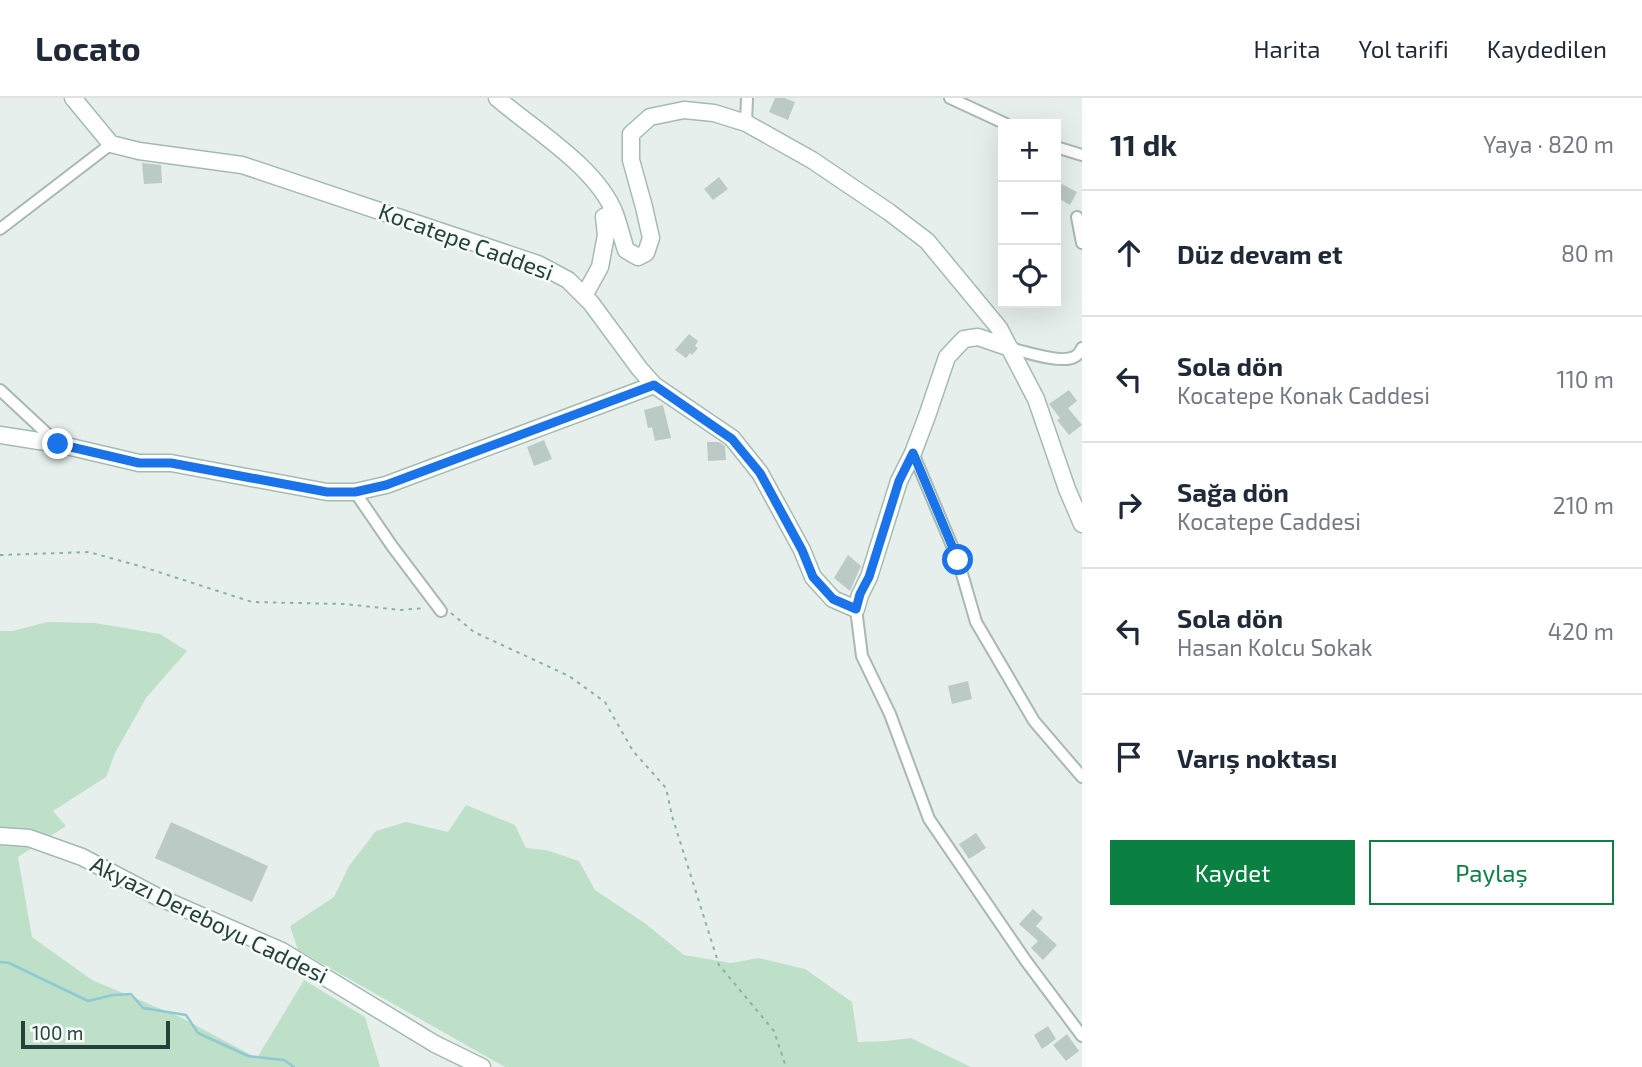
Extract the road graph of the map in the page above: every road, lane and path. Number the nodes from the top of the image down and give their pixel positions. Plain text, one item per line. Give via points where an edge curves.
1 (73, 98) edge
2 (497, 98) edge
3 (747, 98) edge
4 (950, 98) edge
5 (998, 120) edge
6 (746, 123) junction
7 (111, 144) junction
8 (1061, 149) edge
9 (1082, 155) edge
10 (614, 212) junction
11 (1077, 217) dead end
12 (0, 229) edge
13 (1082, 243) edge
14 (584, 296) junction
15 (1010, 348) junction
16 (1082, 348) edge
17 (1077, 362) edge
18 (654, 385) junction
19 (0, 390) edge
20 (0, 435) edge
21 (58, 444) junction
22 (913, 453) junction
23 (355, 492) junction
24 (1082, 524) edge
25 (0, 555) edge
26 (856, 609) junction
27 (441, 611) junction
28 (1082, 777) edge
29 (0, 836) edge
30 (1082, 1036) edge
31 (482, 1067) edge
32 (786, 1067) edge

1 - 7 main road
2 - 10 main road via 574,161 596,183
3 - 6 street
4 - 5 street
6 - 10 main road via 684,110 650,117 631,134 631,160 651,238 646,253 638,257 626,250
6 - 15 main road via 812,160 927,242 999,328
7 - 12 street
7 - 14 main road, Kocatepe Caddesi via 242,165 538,264 568,279
8 - 9 street
10 - 14 main road via 604,217 600,267
11 - 13 street
14 - 18 main road, Kocatepe Caddesi
15 - 17 street
15 - 22 main road via 978,337 964,339 947,357
15 - 24 main road via 1036,398
16 - 17 street
18 - 23 main road via 386,485
18 - 26 main road, Kocatepe Caddesi via 732,439 760,473 813,577 833,599
19 - 21 street
20 - 21 main road
21 - 23 main road via 139,463 171,463 327,492
22 - 26 main road via 899,481
22 - 28 street via 958,560 976,622 1034,721
23 - 27 street
25 - 27 path via 89,552 252,602
26 - 30 street via 862,656 890,714 929,819
27 - 32 path via 474,632 569,676 605,702 633,751 666,788 719,965 774,1031
29 - 31 main road, Akyazı Dereboyu Caddesi via 29,838 82,858 282,951 435,1044

